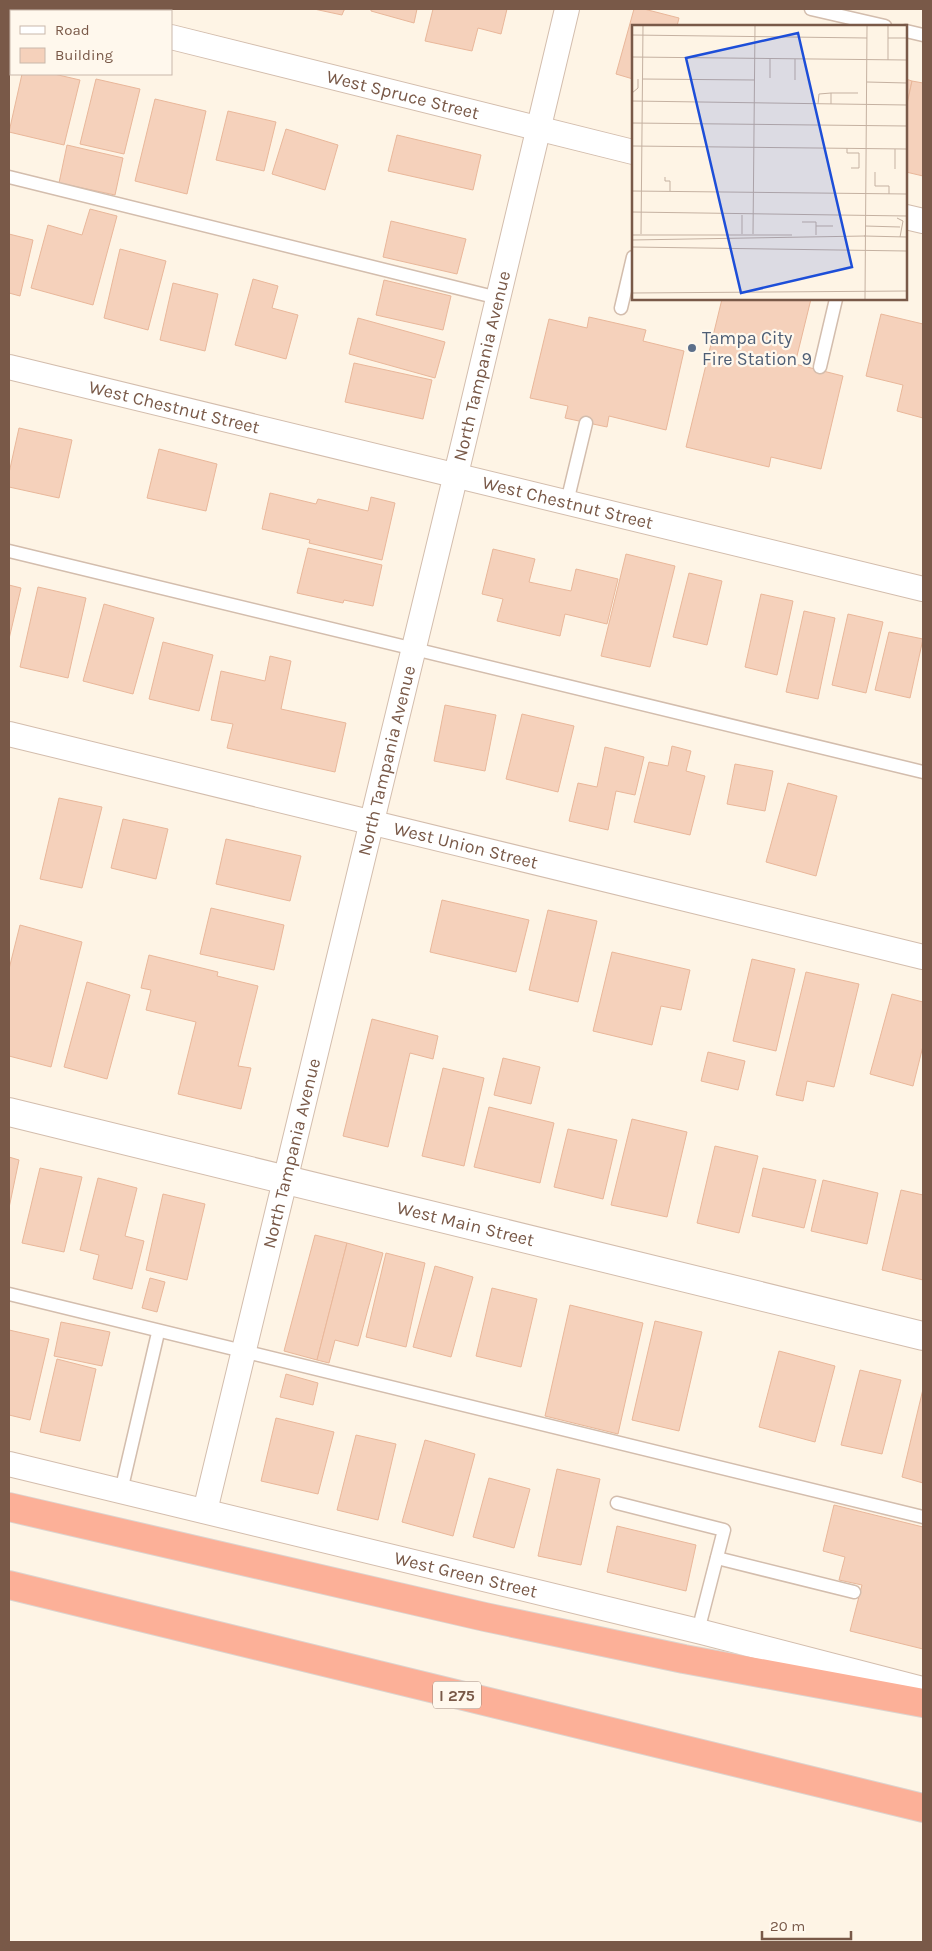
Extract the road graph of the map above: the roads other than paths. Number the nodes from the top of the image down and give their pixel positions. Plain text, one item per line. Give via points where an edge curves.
1 (567, 9) edge
2 (811, 9) edge
3 (881, 25) edge
4 (907, 31) edge
5 (923, 36) edge
6 (172, 37) edge
7 (538, 129) junction
8 (632, 152) edge
9 (9, 178) edge
10 (907, 217) edge
11 (923, 221) edge
12 (632, 261) edge
13 (498, 298) junction
14 (836, 300) edge
15 (621, 308) dead end
16 (9, 366) edge
17 (820, 367) dead end
18 (586, 422) dead end
19 (456, 475) junction
20 (567, 502) junction
21 (9, 551) edge
22 (923, 589) edge
23 (413, 649) junction
24 (9, 734) edge
25 (923, 772) edge
26 (371, 822) junction
27 (923, 957) edge
28 (9, 1112) edge
29 (284, 1180) junction
30 (9, 1294) edge
31 (923, 1336) edge
32 (157, 1337) dead end
33 (243, 1350) junction
34 (9, 1464) edge
35 (121, 1491) junction
36 (618, 1503) dead end
37 (9, 1506) edge
38 (205, 1511) junction
39 (923, 1517) edge
40 (717, 1558) junction
41 (9, 1585) edge
42 (854, 1592) dead end
43 (698, 1631) junction
44 (923, 1689) edge
45 (923, 1703) edge
46 (915, 1806) edge

1 - 7 street, North Tampania Avenue
2 - 3 lane
4 - 5 lane
6 - 7 street, West Spruce Street
7 - 8 street, West Spruce Street
7 - 13 street, North Tampania Avenue
9 - 13 lane
10 - 11 street
12 - 15 lane
13 - 19 street, North Tampania Avenue
14 - 17 lane
16 - 19 street, West Chestnut Street
18 - 20 lane
19 - 20 street, West Chestnut Street
19 - 23 street, North Tampania Avenue
20 - 22 street, West Chestnut Street
21 - 23 lane
23 - 25 lane
23 - 26 street, North Tampania Avenue
24 - 26 street, West Union Street
26 - 27 street, West Union Street
26 - 29 street, North Tampania Avenue
28 - 29 street, West Main Street
29 - 31 street, West Main Street
29 - 33 street, North Tampania Avenue
30 - 33 lane
32 - 35 lane
33 - 38 street, North Tampania Avenue
33 - 39 lane
34 - 35 street, West Green Street
35 - 38 street, West Green Street
36 - 40 lane via 724,1530
37 - 45 highway via 485,1617 684,1659
38 - 43 street, West Green Street
40 - 42 lane
40 - 43 lane
41 - 46 highway, I 275
43 - 44 street, West Green Street

